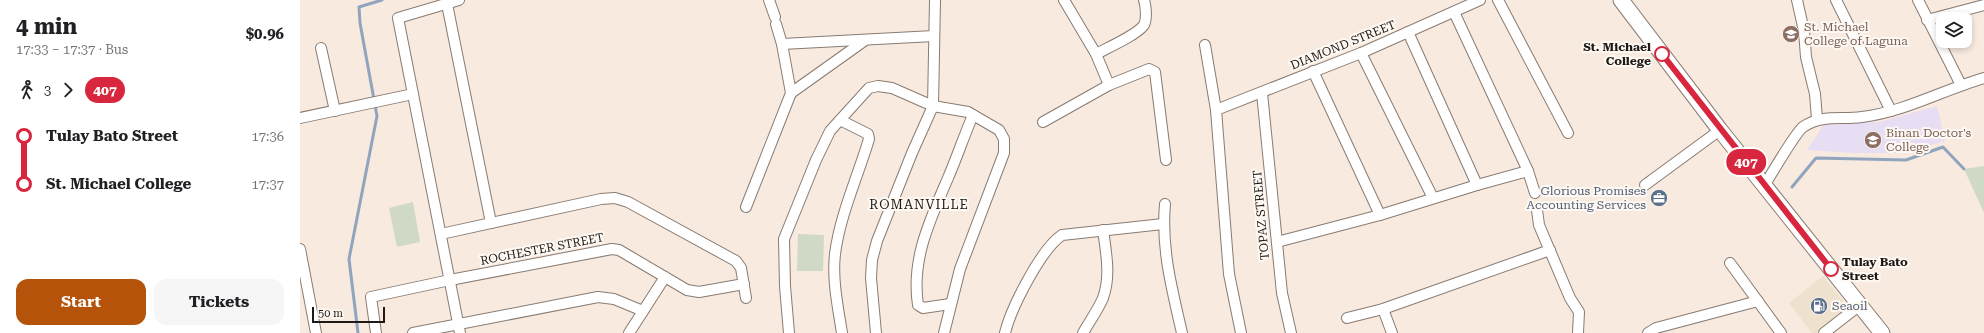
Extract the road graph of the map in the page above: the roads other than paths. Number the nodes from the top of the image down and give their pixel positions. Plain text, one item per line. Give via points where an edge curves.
1 (459, 0) edge
2 (769, 0) edge
3 (934, 0) edge
4 (1064, 0) edge
5 (1144, 0) edge
6 (1480, 0) edge
7 (1498, 0) edge
8 (1621, 0) edge
9 (1797, 0) edge
10 (1836, 0) edge
11 (1918, 0) edge
12 (447, 4) junction
13 (1984, 5) edge
14 (1454, 12) junction
15 (1927, 20) junction
16 (1408, 32) junction
17 (934, 36) junction
18 (865, 40) junction
19 (782, 44) junction
20 (1205, 45) dead end
21 (321, 48) dead end
22 (1361, 53) junction
23 (1096, 54) junction
24 (1313, 71) junction
25 (1984, 78) edge
26 (1109, 85) junction
27 (1961, 85) junction
28 (791, 93) junction
29 (1262, 93) junction
30 (413, 94) junction
31 (933, 106) junction
32 (1216, 110) junction
33 (335, 111) junction
34 (1891, 111) junction
35 (973, 115) junction
36 (300, 118) edge
37 (1817, 119) junction
38 (840, 120) junction
39 (1043, 122) dead end
40 (1720, 130) junction
41 (1568, 133) dead end
42 (1166, 160) dead end
43 (1528, 171) junction
44 (1477, 185) junction
45 (1646, 185) dead end
46 (1764, 186) junction
47 (1535, 193) dead end
48 (1433, 198) junction
49 (1165, 204) dead end
50 (746, 207) dead end
51 (1537, 210) dead end
52 (1380, 215) junction
53 (491, 223) junction
54 (1163, 224) junction
55 (1103, 230) junction
56 (440, 234) junction
57 (1277, 242) junction
58 (300, 249) edge
59 (1550, 250) junction
60 (1730, 263) dead end
61 (665, 277) junction
62 (450, 280) junction
63 (744, 284) junction
64 (746, 298) dead end
65 (1758, 301) junction
66 (950, 304) junction
67 (1860, 305) junction
68 (1383, 309) junction
69 (643, 311) junction
70 (1347, 318) dead end
71 (459, 329) edge
72 (1578, 330) edge
73 (316, 333) edge
74 (376, 333) edge
75 (413, 333) edge
76 (629, 333) edge
77 (789, 333) edge
78 (842, 333) edge
79 (876, 333) edge
80 (944, 333) edge
81 (1005, 333) edge
82 (1083, 333) edge
83 (1182, 333) edge
84 (1241, 333) edge
85 (1291, 333) edge
86 (1392, 333) edge
87 (1648, 333) edge
88 (1781, 333) edge
89 (1824, 333) edge
90 (1882, 333) edge

1 - 12 street
2 - 19 street
3 - 17 street
4 - 23 street
5 - 23 street via 1144,24 1137,31
6 - 14 street, DIAMOND STREET
7 - 41 street
8 - 40 highway
9 - 37 street via 1815,94
10 - 34 street
11 - 15 street
12 - 30 street via 398,18
12 - 53 street
13 - 15 street
14 - 16 street, DIAMOND STREET
14 - 43 street
15 - 27 street
16 - 22 street, DIAMOND STREET
16 - 44 street
17 - 18 street
17 - 31 street
18 - 19 street
18 - 28 street
19 - 28 street
20 - 32 street
21 - 33 street
22 - 24 street, DIAMOND STREET
22 - 48 street
23 - 26 street
24 - 29 street, DIAMOND STREET
24 - 52 street
25 - 27 street
26 - 39 street
26 - 42 street via 1149,69 1155,72
27 - 34 street
28 - 50 street
29 - 32 street, DIAMOND STREET
29 - 57 street, TOPAZ STREET
30 - 33 street
30 - 56 street
31 - 35 street
31 - 38 street via 892,88 878,86 870,88
31 - 79 street via 877,241 872,260
32 - 84 street via 1225,240
33 - 36 street
34 - 37 street via 1861,117
35 - 66 street via 999,130 1004,139 1004,153 975,228
35 - 66 street via 928,226 919,257 915,284 918,305 923,308
37 - 46 street via 1801,128
38 - 77 street via 830,131 816,160 784,239
38 - 78 street via 868,134 870,139 835,254 836,292
40 - 45 street
40 - 46 highway
43 - 44 street
43 - 47 street
44 - 48 street
46 - 67 highway
48 - 52 street
49 - 54 street
51 - 59 street via 1539,225
52 - 57 street
53 - 56 street
53 - 63 street via 615,198 628,202 736,261 741,268
54 - 55 street
54 - 83 street via 1168,277
55 - 81 street via 1072,232 1054,240 1008,320
55 - 82 street via 1107,254 1107,285
56 - 62 street
57 - 85 street, TOPAZ STREET via 1282,293
58 - 73 street
59 - 68 street
59 - 72 street via 1570,298 1579,312
60 - 65 street
61 - 62 street, ROCHESTER STREET via 616,249
61 - 63 street, ROCHESTER STREET via 687,290 698,292
61 - 69 street
62 - 71 street
62 - 74 street, ROCHESTER STREET via 371,298
63 - 64 street
65 - 87 street via 1656,328
65 - 88 street
66 - 80 street
67 - 89 street
67 - 90 highway
68 - 70 street
68 - 86 street
69 - 71 street via 614,299 598,297
69 - 76 street
71 - 75 street

